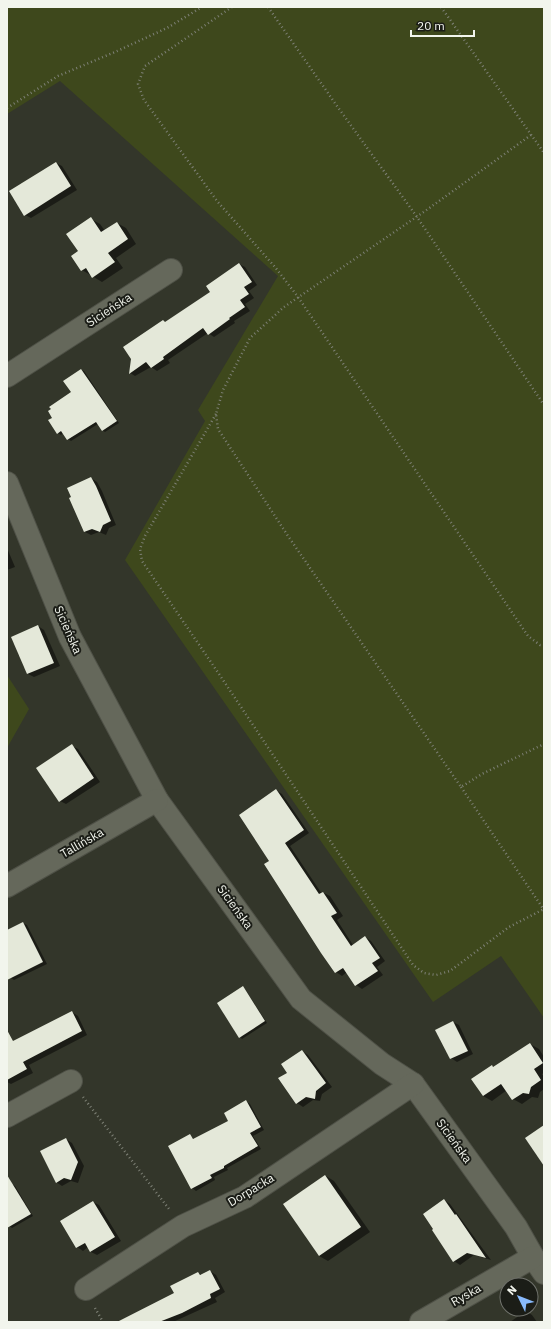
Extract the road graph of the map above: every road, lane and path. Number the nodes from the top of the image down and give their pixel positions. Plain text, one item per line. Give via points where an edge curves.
1 (202, 7) edge
2 (232, 7) edge
3 (268, 7) edge
4 (441, 7) edge
5 (7, 108) edge
6 (531, 135) junction
7 (544, 153) edge
8 (417, 217) junction
9 (171, 270) dead end
10 (298, 297) junction
11 (7, 376) edge
12 (544, 405) edge
13 (216, 414) junction
14 (7, 483) edge
15 (544, 646) edge
16 (544, 744) edge
17 (461, 787) junction
18 (157, 800) junction
19 (7, 886) edge
20 (544, 910) edge
21 (71, 1081) joint
22 (413, 1084) junction
23 (7, 1116) edge
24 (183, 1226) junction
25 (538, 1265) edge
26 (86, 1290) dead end
27 (421, 1322) edge

1 - 5 path via 167,28 58,76
2 - 10 path via 145,66 138,84 144,100 217,201
3 - 8 path
4 - 6 path
6 - 7 path
6 - 8 path
8 - 10 path
8 - 12 path
9 - 11 street, Sicieńska
10 - 13 path via 250,338 223,390
10 - 15 path via 528,636
13 - 17 path via 218,429
13 - 20 path via 145,536 140,549 142,561 413,965 424,973 436,975 450,971 509,927
14 - 18 street, Sicieńska via 70,637
16 - 17 path
17 - 20 path
18 - 19 street, Tallińska
18 - 22 street, Sicieńska via 301,999 382,1064
21 - 23 street
21 - 24 path
22 - 24 street, Dorpacka via 245,1197
22 - 25 street, Sicieńska via 516,1227
24 - 26 street, Dorpacka
25 - 27 street, Ryska

